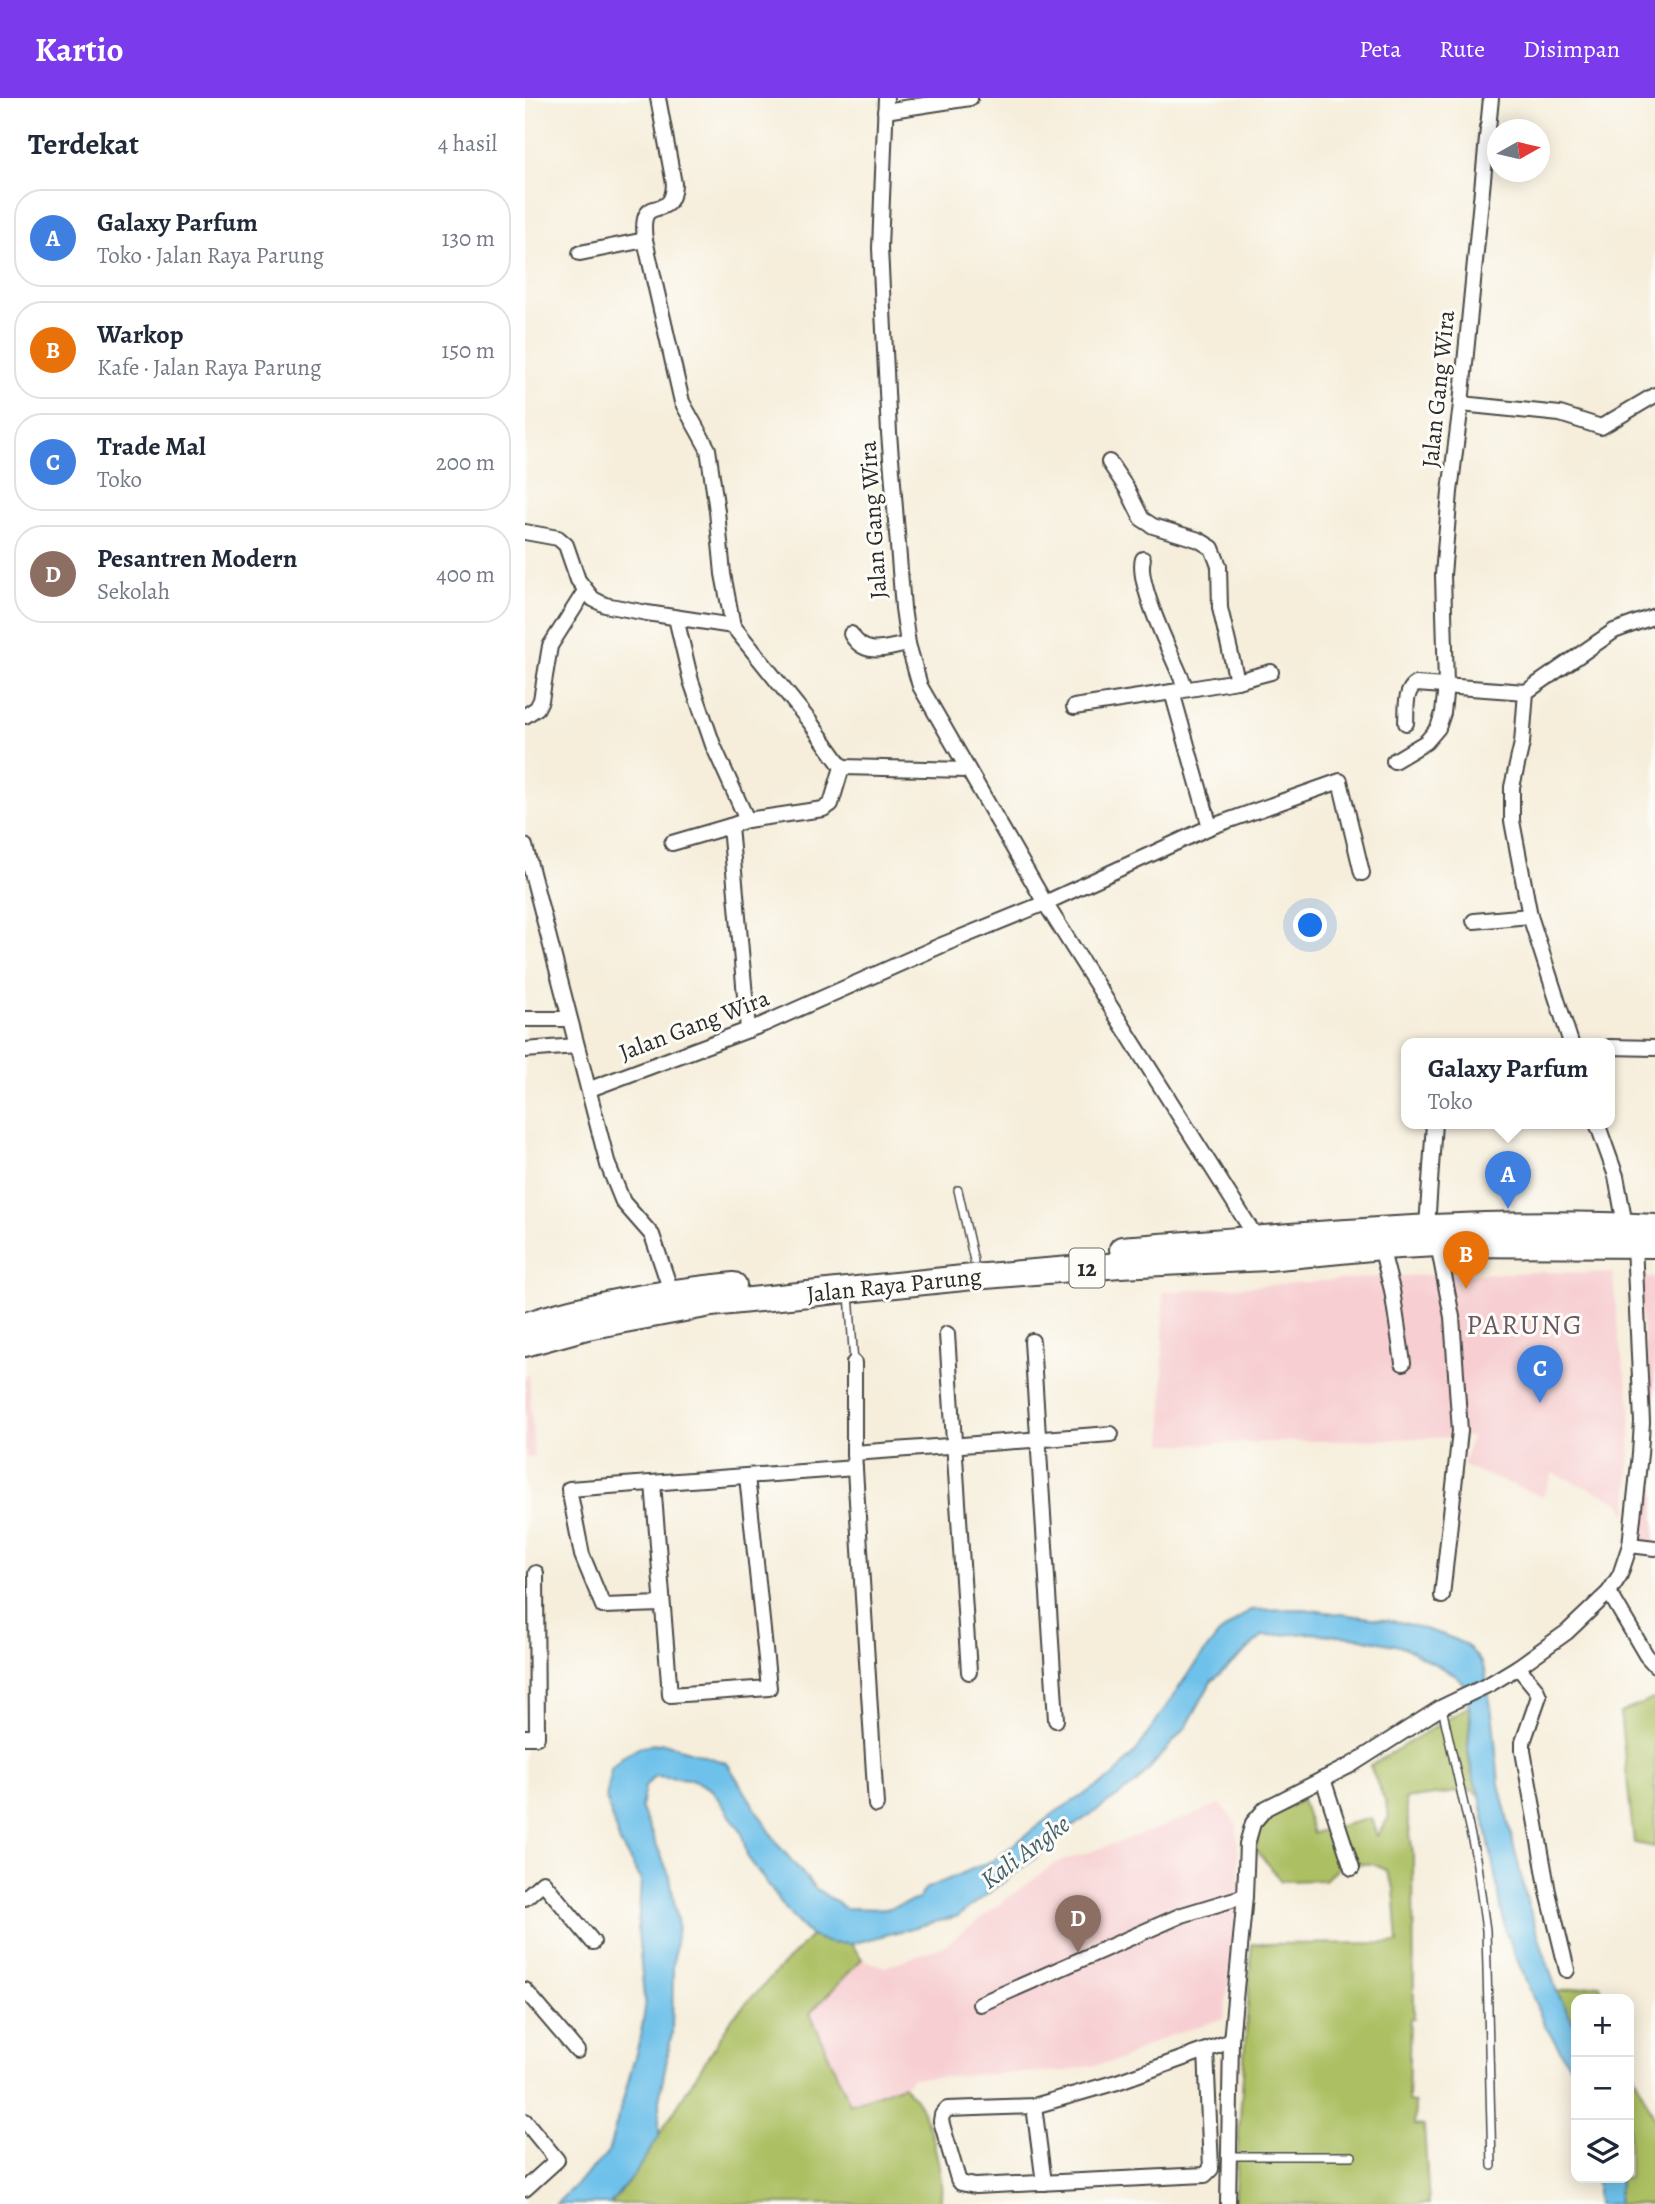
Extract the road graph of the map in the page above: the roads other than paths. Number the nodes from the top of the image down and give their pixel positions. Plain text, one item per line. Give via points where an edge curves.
1 (658, 98) edge
2 (970, 98) edge
3 (1492, 98) edge
4 (885, 104) edge
5 (645, 240) junction
6 (580, 253) dead end
7 (1655, 396) edge
8 (1461, 404) junction
9 (1109, 462) dead end
10 (525, 532) edge
11 (1143, 559) dead end
12 (585, 591) junction
13 (1655, 616) edge
14 (676, 618) junction
15 (733, 626) junction
16 (851, 634) dead end
17 (908, 644) junction
18 (1271, 672) dead end
19 (1237, 681) junction
20 (1446, 685) junction
21 (1179, 690) junction
22 (1526, 692) junction
23 (1073, 707) dead end
24 (525, 716) edge
25 (1406, 723) dead end
26 (1394, 761) dead end
27 (842, 767) junction
28 (967, 770) junction
29 (747, 820) junction
30 (730, 826) junction
31 (1210, 827) junction
32 (672, 843) dead end
33 (525, 846) edge
34 (1362, 873) dead end
35 (1045, 903) junction
36 (1529, 916) junction
37 (1474, 921) dead end
38 (525, 1019) edge
39 (569, 1019) junction
40 (748, 1030) junction
41 (1569, 1038) edge
42 (576, 1046) junction
43 (1615, 1047) edge
44 (1655, 1048) edge
45 (525, 1049) edge
46 (590, 1089) junction
47 (1434, 1129) edge
48 (1599, 1129) edge
49 (958, 1190) dead end
50 (1655, 1227) edge
51 (1433, 1235) junction
52 (1638, 1238) edge
53 (1381, 1247) junction
54 (1263, 1248) junction
55 (974, 1261) junction
56 (849, 1290) junction
57 (671, 1292) junction
58 (629, 1309) junction
59 (525, 1325) edge
60 (947, 1334) dead end
61 (1032, 1341) dead end
62 (525, 1345) edge
63 (853, 1363) joint
64 (1403, 1363) dead end
65 (1111, 1434) dead end
66 (1038, 1439) junction
67 (954, 1446) junction
68 (854, 1453) junction
69 (855, 1468) junction
70 (747, 1476) junction
71 (653, 1483) junction
72 (1630, 1545) junction
73 (1655, 1548) edge
74 (536, 1573) dead end
75 (1609, 1592) junction
76 (1442, 1596) dead end
77 (661, 1604) junction
78 (1655, 1665) edge
79 (1518, 1667) junction
80 (969, 1672) dead end
81 (1442, 1707) junction
82 (1056, 1720) dead end
83 (525, 1737) edge
84 (1323, 1779) junction
85 (876, 1805) dead end
86 (1352, 1868) dead end
87 (1245, 1896) junction
88 (525, 1898) edge
89 (593, 1942) dead end
90 (1567, 1970) dead end
91 (525, 1990) edge
92 (980, 2004) dead end
93 (1231, 2041) junction
94 (1206, 2050) junction
95 (577, 2051) dead end
96 (1034, 2106) junction
97 (525, 2121) edge
98 (1230, 2156) junction
99 (1352, 2156) dead end
100 (1492, 2166) dead end
101 (1044, 2183) junction
102 (525, 2189) edge
103 (1227, 2204) edge

1 - 5 street via 674,197 669,204 645,214
2 - 4 street
3 - 8 street, Jalan Gang Wira
4 - 17 street, Jalan Gang Wira via 880,248 889,433
5 - 6 street
5 - 15 street via 682,402 708,449
7 - 8 street via 1601,427 1560,414
8 - 20 street, Jalan Gang Wira via 1443,575
9 - 19 street via 1142,519 1212,548 1219,566 1220,608
10 - 12 street via 558,538 566,545
11 - 21 street via 1140,566 1149,601
12 - 14 street via 605,605
12 - 24 street via 550,646 541,700
13 - 22 street via 1613,631
14 - 15 street
14 - 29 street via 713,745
15 - 27 street
16 - 17 street via 867,649
17 - 28 street, Jalan Gang Wira via 920,686
18 - 19 street
19 - 21 street
20 - 22 street
20 - 25 street via 1411,686
20 - 26 street, Jalan Gang Wira via 1438,728 1426,742
21 - 23 street
21 - 31 street
22 - 36 street via 1510,811
27 - 28 street
27 - 29 street via 831,804 823,809
28 - 35 street, Jalan Gang Wira
29 - 30 street
30 - 32 street
30 - 40 street
31 - 34 street, Jalan Gang Wira via 1340,781
31 - 35 street, Jalan Gang Wira
33 - 39 street
35 - 40 street, Jalan Gang Wira
35 - 54 street, Jalan Gang Wira
36 - 37 street
36 - 41 street
38 - 39 street
39 - 42 street
40 - 46 street, Jalan Gang Wira
42 - 45 street
42 - 46 street
43 - 44 street
46 - 57 street via 617,1187 652,1235
47 - 51 street
48 - 52 street
49 - 55 lane
50 - 52 highway, Jalan Raya Parung / 12
51 - 52 highway, Jalan Raya Parung / 12
51 - 53 highway, Jalan Raya Parung / 12
51 - 54 highway, Jalan Raya Parung / 12
51 - 76 street via 1451,1317 1460,1431
52 - 72 street via 1641,1422
53 - 54 highway, Jalan Raya Parung / 12
53 - 64 street
54 - 55 highway, Jalan Raya Parung / 12
54 - 56 highway, Jalan Raya Parung / 12
55 - 57 highway, Jalan Raya Parung / 12
56 - 58 highway, Jalan Raya Parung / 12
56 - 63 lane
57 - 58 highway, Jalan Raya Parung / 12
58 - 59 highway, Jalan Raya Parung / 12 via 589,1307
58 - 62 highway, Jalan Raya Parung / 12
60 - 67 street
61 - 66 street
63 - 68 street
65 - 66 street
66 - 67 street
66 - 82 street
67 - 68 street
67 - 80 street
68 - 69 street
69 - 70 street
69 - 85 street
70 - 71 street
70 - 77 street via 769,1688 670,1695
71 - 77 street
71 - 77 street via 569,1489 583,1555 603,1606
72 - 73 street
72 - 75 street
74 - 83 street via 537,1737
75 - 78 street
75 - 79 street via 1567,1632
79 - 81 street
79 - 90 street via 1539,1696 1523,1751
81 - 84 street
81 - 100 lane via 1476,1858 1486,1930
84 - 86 street
84 - 87 street via 1266,1808 1252,1823
87 - 92 street via 1182,1915
87 - 93 street
88 - 89 street via 543,1882
91 - 95 street
93 - 94 street
93 - 98 street
94 - 96 street
94 - 101 street via 1212,2169 1205,2175
96 - 101 street
96 - 101 street via 947,2109 941,2121 961,2183
97 - 102 street via 557,2160
98 - 99 lane
98 - 103 street

